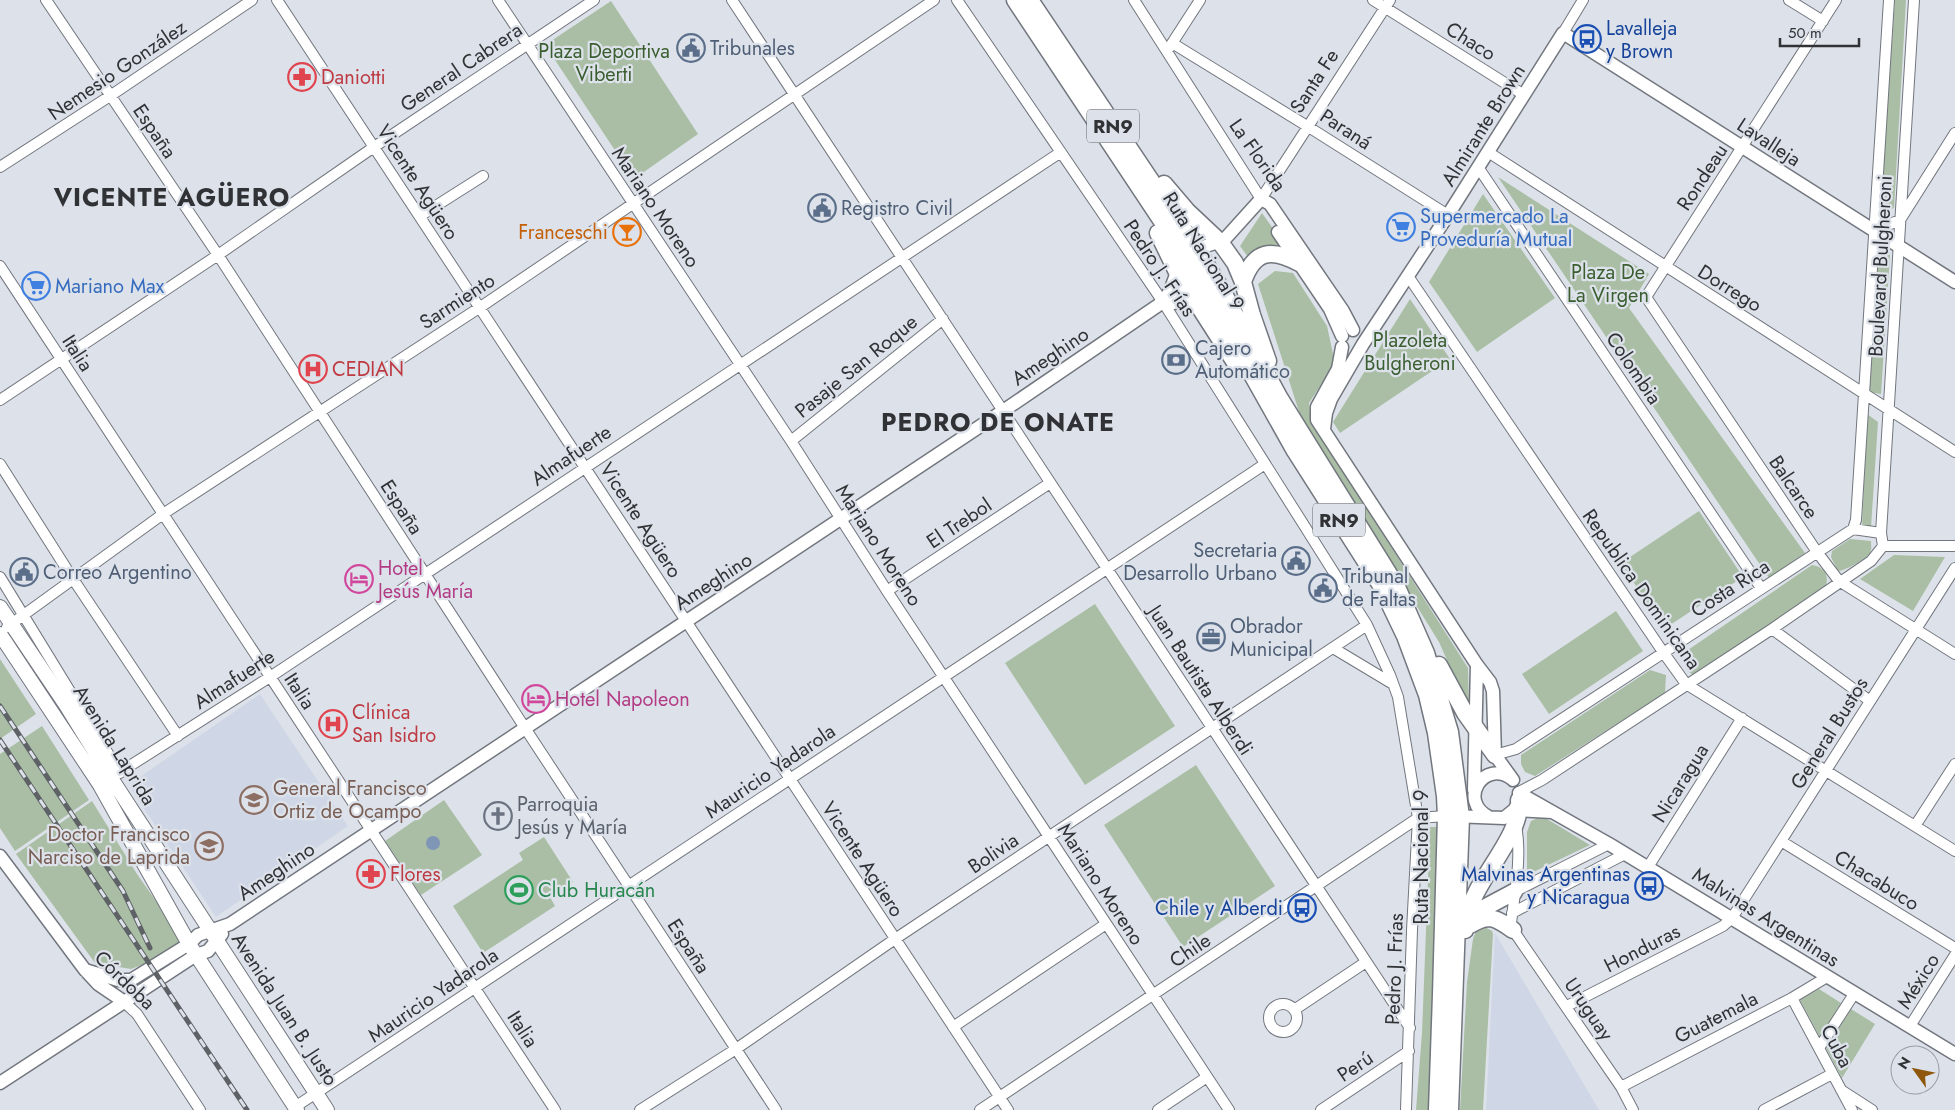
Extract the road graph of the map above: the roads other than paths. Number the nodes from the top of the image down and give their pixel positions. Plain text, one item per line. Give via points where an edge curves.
1 (46, 0) edge
2 (252, 0) edge
3 (277, 0) edge
4 (498, 0) edge
5 (594, 0) edge
6 (732, 0) edge
7 (934, 0) edge
8 (957, 0) edge
9 (1015, 0) edge
10 (1030, 0) edge
11 (1134, 0) edge
12 (1200, 0) edge
13 (1373, 0) edge
14 (1584, 0) edge
15 (1789, 0) edge
16 (1836, 0) edge
17 (1889, 0) edge
18 (1914, 0) edge
19 (1388, 4) edge
20 (1823, 21) junction
21 (1562, 33) junction
22 (527, 44) junction
23 (1169, 47) junction
24 (794, 94) junction
25 (1524, 95) junction
26 (110, 96) junction
27 (1308, 126) junction
28 (1955, 133) edge
29 (1127, 146) junction
30 (374, 147) junction
31 (1742, 147) junction
32 (1061, 152) junction
33 (1488, 152) junction
34 (1478, 167) junction
35 (0, 168) edge
36 (483, 176) dead end
37 (1134, 181) junction
38 (1261, 199) junction
39 (633, 204) junction
40 (1448, 215) junction
41 (420, 216) junction
42 (1900, 220) junction
43 (1873, 231) junction
44 (1220, 242) junction
45 (1898, 246) junction
46 (218, 255) junction
47 (1192, 255) junction
48 (902, 256) junction
49 (1299, 263) junction
50 (0, 266) edge
51 (1665, 268) junction
52 (1177, 272) junction
53 (1408, 276) junction
54 (1243, 282) junction
55 (1955, 282) edge
56 (1646, 297) joint
57 (1163, 302) junction
58 (1196, 302) junction
59 (479, 308) junction
60 (942, 319) junction
61 (1380, 320) junction
62 (1348, 336) junction
63 (1361, 347) junction
64 (62, 360) junction
65 (740, 364) junction
66 (1863, 393) junction
67 (0, 400) edge
68 (1273, 400) junction
69 (1888, 410) junction
70 (320, 411) junction
71 (1003, 411) junction
72 (1324, 429) junction
73 (791, 441) junction
74 (1955, 452) edge
75 (0, 464) edge
76 (1265, 464) junction
77 (585, 467) junction
78 (1050, 483) junction
79 (164, 514) junction
80 (841, 519) junction
81 (1853, 529) junction
82 (1881, 533) junction
83 (1883, 546) junction
84 (1955, 546) edge
85 (1816, 552) junction
86 (1955, 568) edge
87 (1107, 569) junction
88 (424, 574) junction
89 (0, 577) edge
90 (73, 579) junction
91 (1839, 581) junction
92 (1761, 588) junction
93 (888, 591) junction
94 (0, 607) edge
95 (1410, 613) junction
96 (24, 616) junction
97 (686, 621) junction
98 (1367, 625) junction
99 (1772, 629) junction
100 (1915, 629) junction
101 (4, 630) edge
102 (1333, 648) junction
103 (1662, 652) junction
104 (1955, 654) edge
105 (1477, 665) junction
106 (270, 677) junction
107 (944, 677) junction
108 (1393, 684) junction
109 (1686, 684) junction
110 (1870, 701) junction
111 (1742, 718) junction
112 (525, 728) junction
113 (1212, 729) junction
114 (1476, 730) junction
115 (178, 736) junction
116 (1498, 761) junction
117 (1955, 764) edge
118 (1826, 770) junction
119 (1489, 775) junction
120 (110, 779) junction
121 (790, 779) junction
122 (1513, 780) junction
123 (1474, 794) junction
124 (1517, 806) junction
125 (1454, 817) junction
126 (1489, 817) junction
127 (1418, 818) junction
128 (1915, 826) junction
129 (371, 830) junction
130 (1049, 837) junction
131 (1781, 841) junction
132 (1609, 844) junction
133 (1955, 851) edge
134 (1625, 854) junction
135 (0, 856) edge
136 (1648, 867) junction
137 (629, 886) junction
138 (1316, 887) junction
139 (1514, 892) junction
140 (1512, 913) junction
141 (1732, 918) junction
142 (1106, 924) junction
143 (1466, 927) junction
144 (1513, 930) junction
145 (214, 936) junction
146 (895, 939) junction
147 (1955, 948) edge
148 (192, 949) junction
149 (1955, 955) edge
150 (1366, 962) junction
151 (85, 970) junction
152 (1456, 970) junction
153 (1827, 977) junction
154 (475, 988) junction
155 (1854, 994) junction
156 (1153, 995) junction
157 (1792, 998) junction
158 (123, 1001) junction
159 (1567, 1006) junction
160 (1294, 1010) dead end
161 (1910, 1026) junction
162 (953, 1027) junction
163 (1410, 1029) junction
164 (1819, 1048) junction
165 (736, 1049) junction
166 (1409, 1051) junction
167 (1955, 1054) edge
168 (1832, 1074) junction
169 (1207, 1077) junction
170 (0, 1083) edge
171 (1621, 1087) junction
172 (1841, 1090) junction
173 (316, 1094) junction
174 (999, 1097) junction
175 (296, 1109) edge
176 (200, 1110) edge
177 (327, 1110) edge
178 (555, 1110) edge
179 (640, 1110) edge
180 (776, 1110) edge
181 (980, 1110) edge
182 (1008, 1110) edge
183 (1158, 1110) edge
184 (1229, 1110) edge
185 (1321, 1110) edge
186 (1406, 1110) edge
187 (1436, 1110) edge
188 (1450, 1110) edge
189 (1633, 1110) edge
190 (1764, 1110) edge
191 (1852, 1110) edge
192 (1872, 1110) edge

1 - 26 street, España
2 - 26 street, Nemesio González
3 - 30 street, Vicente Agüero
4 - 22 street, Mariano Moreno
5 - 22 street, General Cabrera
6 - 24 street, Juan Bautista Alberdi
7 - 24 street, Sarmiento
8 - 32 street, Pedro J. Frías
9 - 37 highway, Ruta Nacional 9 / RN9
10 - 29 highway, Ruta Nacional 9 / RN9
11 - 23 street, La Florida
12 - 23 street
13 - 19 street, Chaco
14 - 21 street, Almirante Brown
15 - 20 street
16 - 20 street, Rondeau
17 - 43 street, Boulevard Bulgheroni
18 - 42 street, Boulevard Bulgheroni
19 - 25 street, Chaco
19 - 27 street, Santa Fe
20 - 31 street, Rondeau
21 - 25 street, Almirante Brown
21 - 31 street, Lavalleja
22 - 30 street, General Cabrera
22 - 39 street, Mariano Moreno
23 - 27 street, Paraná
23 - 38 street, La Florida
24 - 39 street, Sarmiento
24 - 48 street, Juan Bautista Alberdi
25 - 33 street, Almirante Brown
26 - 35 street, Nemesio González
26 - 46 street, España
27 - 38 street, Santa Fe
27 - 40 street, Paraná
28 - 42 street
29 - 44 highway, RN9
29 - 47 highway, Ruta Nacional 9 / RN9
30 - 41 street, Vicente Agüero
30 - 46 street, General Cabrera
31 - 43 street, Lavalleja
31 - 51 street, Rondeau
32 - 48 street, Almafuerte
32 - 57 street, Pedro J. Frías
33 - 34 street, Almirante Brown
33 - 51 street, Dorrego
34 - 40 street, Almirante Brown
34 - 92 street, Colombia
36 - 41 street
37 - 47 highway, Ruta Nacional 9 / RN9
37 - 52 highway, RN9
38 - 44 street
38 - 49 street via 1264,209
38 - 62 street, La Florida via 1270,204 1343,311
39 - 59 street, Sarmiento
39 - 65 street, Mariano Moreno
40 - 53 street, Almirante Brown
41 - 59 street, Vicente Agüero
42 - 43 street
42 - 45 street, Boulevard Bulgheroni
43 - 45 street, Lavalleja
43 - 66 street, Boulevard Bulgheroni
44 - 47 street
44 - 54 highway, RN9 via 1235,263
45 - 55 street, Lavalleja
45 - 69 street, Boulevard Bulgheroni
46 - 64 street, General Cabrera
46 - 70 street, España
47 - 52 street, Ameghino
47 - 68 highway, Ruta Nacional 9 / RN9 via 1224,294
48 - 60 street, Juan Bautista Alberdi
48 - 65 street, Almafuerte
49 - 54 highway via 1285,255 1268,253 1254,260
49 - 62 street
50 - 64 street, Italia
51 - 56 street, Rondeau
51 - 66 street, Dorrego
52 - 57 street, Ameghino
52 - 58 highway, RN9
53 - 61 street, Almirante Brown
53 - 103 street, Republica Dominicana
54 - 68 highway, RN9 via 1264,346
56 - 85 street, Balcarce
57 - 58 highway
57 - 71 street, Ameghino
57 - 76 street, Pedro J. Frías
58 - 68 highway, RN9 via 1247,380
59 - 70 street, Sarmiento
59 - 77 street, Vicente Agüero
60 - 71 street, Juan Bautista Alberdi
60 - 73 street, Pasaje San Roque
61 - 62 street
61 - 63 street, Almirante Brown
62 - 63 street via 1362,336
62 - 63 street via 1350,353
62 - 72 street via 1338,369 1317,407 1316,416
63 - 72 street, Almirante Brown via 1330,399
64 - 67 street, General Cabrera
64 - 79 street, Italia
65 - 73 street, Mariano Moreno
65 - 77 street, Almafuerte
66 - 69 street, Dorrego
66 - 81 street, Boulevard Bulgheroni
68 - 95 highway, Ruta Nacional 9 / RN9 via 1380,558
68 - 125 highway, Ruta Nacional 9 / RN9 via 1300,458 1392,606 1432,713 1442,775
69 - 74 street, Dorrego
69 - 82 street, Boulevard Bulgheroni
70 - 79 street, Sarmiento
70 - 88 street, España
71 - 78 street, Juan Bautista Alberdi
71 - 80 street, Ameghino
72 - 105 street
73 - 80 street, Mariano Moreno
75 - 90 street
76 - 87 street, Mauricio Yadarola
76 - 98 street, Pedro J. Frías
77 - 88 street, Almafuerte
77 - 97 street, Vicente Agüero
78 - 87 street, Juan Bautista Alberdi
78 - 93 street, El Trebol
79 - 90 street, Sarmiento
79 - 106 street, Italia
80 - 93 street, Mariano Moreno
80 - 97 street, Ameghino
81 - 82 street
81 - 85 street, Costa Rica
82 - 83 street
83 - 84 street
83 - 91 street via 1871,561
85 - 91 street, Balcarce
85 - 92 street, Costa Rica
86 - 100 street, General Bustos
87 - 107 street, Mauricio Yadarola
87 - 113 street, Juan Bautista Alberdi
88 - 106 street, Almafuerte
88 - 112 street, España
89 - 96 street
90 - 96 street, Sarmiento
90 - 115 street
91 - 99 street
91 - 100 street, Balcarce
92 - 103 street, Costa Rica
93 - 107 street, Mariano Moreno
94 - 101 main road, Avenida Laprida
95 - 114 highway
95 - 125 highway, Ruta Nacional 9 / RN9 via 1446,716 1453,755
96 - 101 street, Sarmiento
96 - 120 street
97 - 112 street, Ameghino
97 - 121 street, Vicente Agüero
98 - 102 street, Bolivia
98 - 108 street, Pedro J. Frías
99 - 109 street
99 - 110 street
100 - 104 street, Balcarce
100 - 110 street, General Bustos
101 - 120 main road, Avenida Laprida via 66,705
102 - 108 street
102 - 113 street, Bolivia
103 - 109 street, Republica Dominicana
103 - 116 street, Costa Rica
105 - 114 street
105 - 116 street via 1493,691
106 - 115 street, Almafuerte
106 - 129 street, Italia
107 - 121 street, Mauricio Yadarola
107 - 130 street, Mariano Moreno
108 - 127 street, Pedro J. Frías via 1403,722
109 - 111 street, Republica Dominicana
109 - 124 street via 1542,780
110 - 118 street, General Bustos
111 - 118 street, Republica Dominicana
111 - 136 street, Nicaragua
112 - 129 street, Ameghino
112 - 137 street, España
113 - 130 street, Bolivia
113 - 138 street, Juan Bautista Alberdi
114 - 116 highway
114 - 123 street
115 - 120 street, Almafuerte
116 - 119 street, Costa Rica
116 - 122 street
117 - 128 street
118 - 128 street, Republica Dominicana
118 - 131 street, General Bustos
119 - 122 street via 1500,773
119 - 123 street via 1478,784
120 - 145 main road, Avenida Laprida
120 - 148 main road, Avenida Laprida
121 - 137 street, Mauricio Yadarola
121 - 146 street, Vicente Agüero
122 - 124 street
123 - 126 street via 1478,808
124 - 126 street via 1504,818
124 - 132 street, Malvinas Argentinas via 1556,813
124 - 139 street via 1518,859
124 - 143 highway via 1476,892
125 - 126 street
125 - 127 street
125 - 152 highway, Ruta Nacional 9 / RN9
125 - 187 highway, Ruta Nacional 9 / RN9
127 - 138 street, Chile
127 - 163 street, Pedro J. Frías
128 - 133 street, Republica Dominicana
129 - 145 street, Ameghino
129 - 154 street, Italia
130 - 142 street, Mariano Moreno
130 - 146 street, Bolivia
131 - 141 street, General Bustos
131 - 147 street, Chacabuco
132 - 134 street, Malvinas Argentinas
132 - 139 street
134 - 136 street, Malvinas Argentinas
134 - 140 street
135 - 151 street, Córdoba
136 - 141 street, Malvinas Argentinas
137 - 154 street, Mauricio Yadarola
137 - 165 street, España
138 - 150 street, Juan Bautista Alberdi
138 - 156 street, Chile
139 - 140 street
139 - 143 highway via 1484,908
140 - 144 street
141 - 153 street, Malvinas Argentinas
141 - 159 street, Honduras via 1723,926
142 - 156 street, Mariano Moreno
142 - 162 street
143 - 144 highway via 1488,917
143 - 152 highway
144 - 159 street, Uruguay
145 - 148 street via 198,935
145 - 148 street, Ameghino via 208,951
145 - 173 main road, Avenida Juan B. Justo
146 - 162 street, Vicente Agüero
146 - 165 street, Bolivia
148 - 151 street via 131,980 118,980
148 - 158 street
148 - 175 main road
149 - 161 street, México
150 - 160 street
150 - 163 street, Juan Bautista Alberdi
151 - 158 street, Córdoba via 98,984
152 - 188 highway, Ruta Nacional 9 / RN9
153 - 155 street, Malvinas Argentinas
153 - 157 street, Guatemala
154 - 173 street, Mauricio Yadarola
154 - 178 street, Italia
155 - 161 street, Malvinas Argentinas
155 - 164 street
156 - 169 street, Mariano Moreno
156 - 174 street, Chile
157 - 164 street, Cuba
157 - 171 street, Guatemala
158 - 170 street
158 - 176 street, Córdoba via 137,1014
159 - 171 street, Uruguay
161 - 167 street, Malvinas Argentinas
162 - 174 street, Vicente Agüero
163 - 166 street, Pedro J. Frías
164 - 168 street, Cuba
165 - 179 street, Bolivia
165 - 180 street, España
166 - 185 street, Perú
166 - 186 street, Pedro J. Frías
168 - 172 street, Cuba
168 - 190 street
169 - 183 street
169 - 184 street, Mariano Moreno
171 - 189 street, Uruguay
172 - 191 street, Cuba
172 - 192 street
173 - 175 street, Mauricio Yadarola
173 - 177 main road, Avenida Juan B. Justo
174 - 181 street, Chile
174 - 182 street, Vicente Agüero

